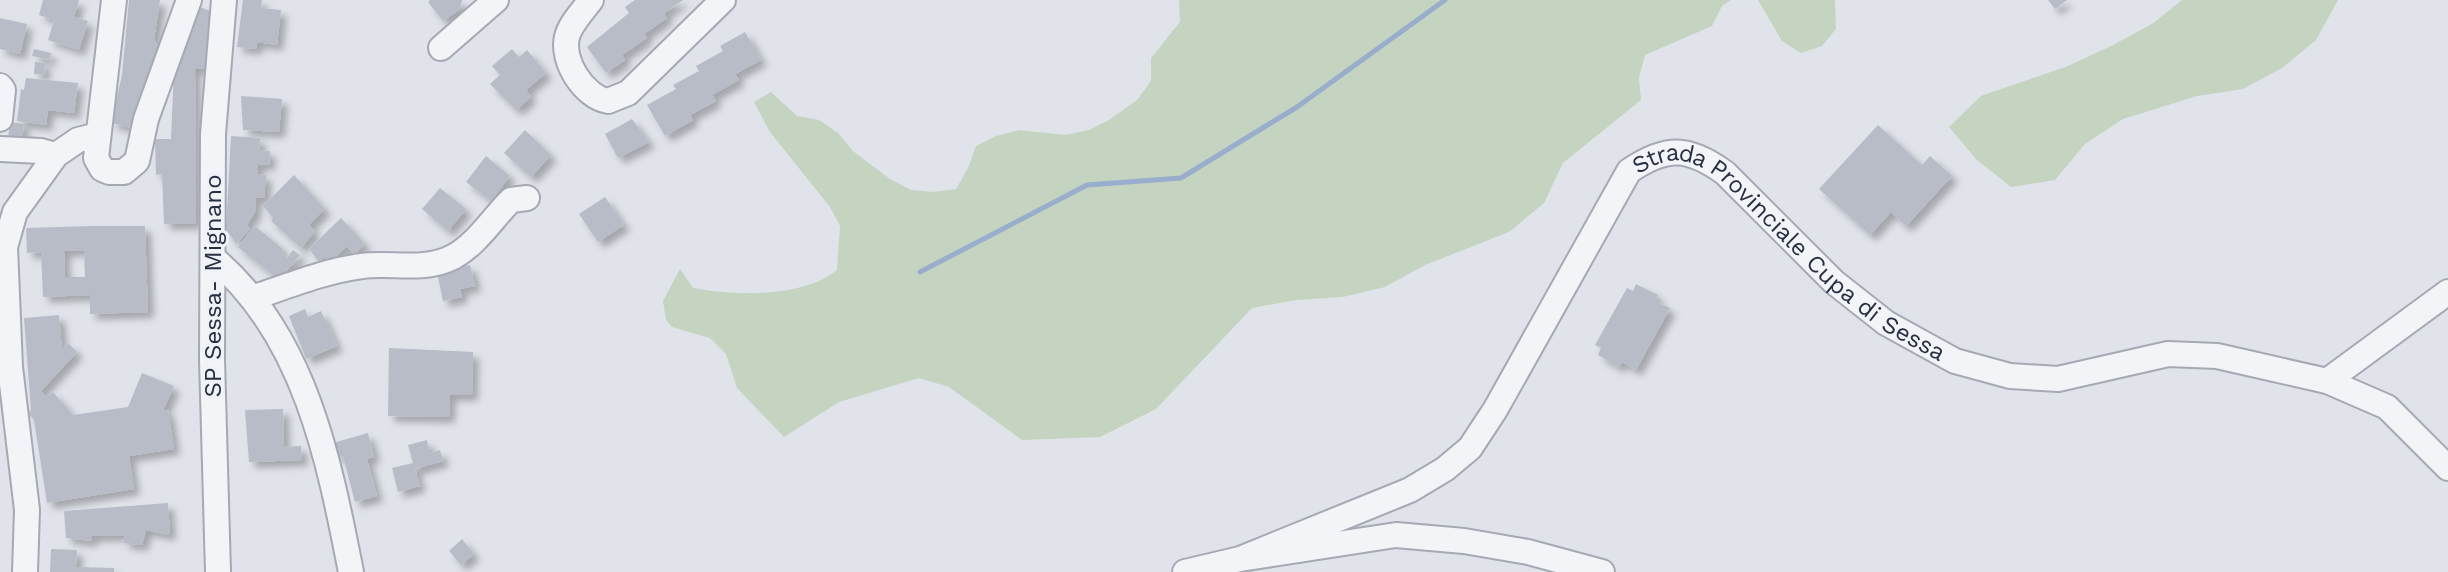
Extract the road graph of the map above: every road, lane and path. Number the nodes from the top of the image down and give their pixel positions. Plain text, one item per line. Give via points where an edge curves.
1 (114, 0) edge
2 (189, 0) edge
3 (224, 0) edge
4 (496, 0) edge
5 (591, 0) edge
6 (723, 0) edge
7 (441, 48) dead end
8 (0, 86) edge
9 (0, 119) edge
10 (98, 135) junction
11 (0, 149) edge
12 (56, 155) junction
13 (527, 198) dead end
14 (213, 258) junction
15 (2448, 292) edge
16 (252, 298) junction
17 (2327, 382) junction
18 (2448, 468) edge
19 (1240, 559) junction
20 (25, 572) edge
21 (218, 572) edge
22 (352, 572) edge
23 (1185, 572) edge
24 (1602, 572) edge

1 - 10 street
2 - 10 street via 146,119 136,161 124,172 102,169 96,158
3 - 14 street, SP Sessa- Mignano via 214,134
4 - 7 street
5 - 6 street via 569,31 565,46 572,69 590,94 608,101 628,93
8 - 9 street
10 - 12 street via 78,140
11 - 12 street
12 - 20 street via 15,212 5,247 10,367 27,510
13 - 16 street via 511,200 469,247 452,258 418,266 366,265 337,270
14 - 16 street
14 - 21 street, SP Sessa- Mignano
15 - 17 street
16 - 22 street via 280,342 317,425
17 - 18 street, Strada Provinciale Cupa di Sessa via 2386,407
17 - 19 street, Strada Provinciale Cupa di Sessa via 2217,356 2168,354 2058,379 2010,376 1955,361 1886,323 1835,282 1741,188 1704,158 1679,152 1653,155 1629,171 1495,410 1469,448 1410,490
19 - 23 street
19 - 24 street via 1396,535 1528,552

